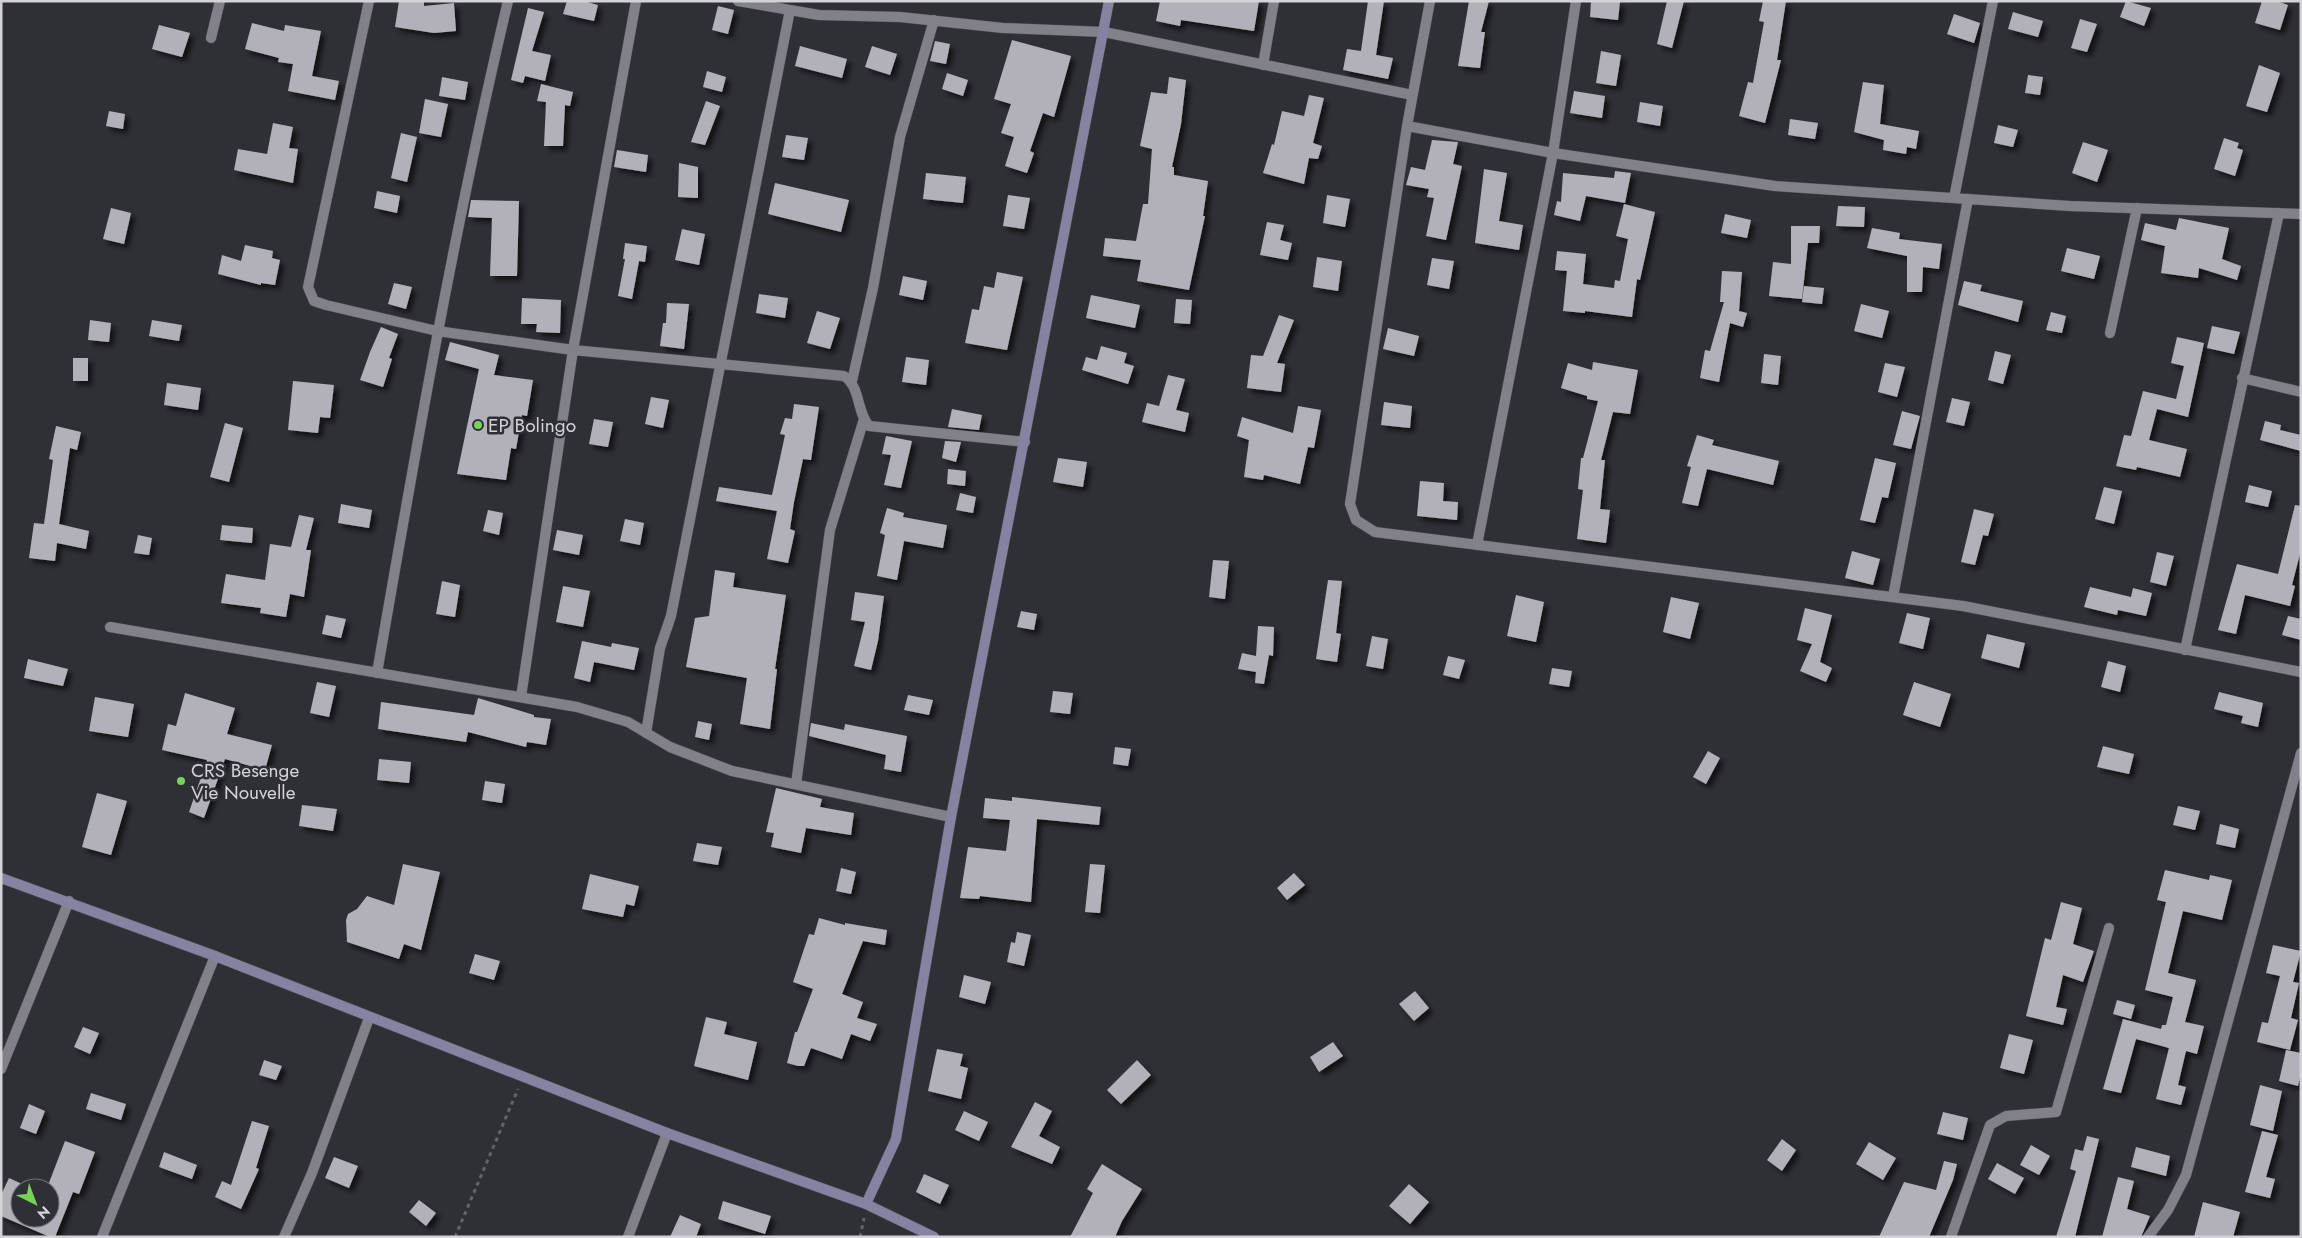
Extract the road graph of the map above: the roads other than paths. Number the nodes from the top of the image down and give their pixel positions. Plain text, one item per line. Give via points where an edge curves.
1 (220, 1) edge
2 (369, 1) edge
3 (508, 1) edge
4 (636, 1) edge
5 (738, 1) edge
6 (1109, 1) edge
7 (1274, 1) edge
8 (1430, 1) edge
9 (1576, 1) edge
10 (1993, 1) edge
11 (790, 10) junction
12 (934, 20) junction
13 (1104, 32) junction
14 (211, 38) dead end
15 (1263, 64) junction
16 (1412, 95) junction
17 (1407, 126) junction
18 (1553, 152) junction
19 (1954, 198) junction
20 (1968, 199) junction
21 (2137, 208) junction
22 (2279, 213) junction
23 (2301, 214) edge
24 (437, 331) junction
25 (2110, 333) dead end
26 (573, 350) junction
27 (720, 364) junction
28 (2242, 378) junction
29 (852, 381) junction
30 (2301, 392) edge
31 (864, 419) junction
32 (1025, 442) junction
33 (1477, 545) junction
34 (1894, 597) junction
35 (110, 627) dead end
36 (2185, 650) junction
37 (2301, 672) edge
38 (376, 673) junction
39 (521, 697) junction
40 (646, 733) junction
41 (2301, 753) edge
42 (796, 784) junction
43 (950, 817) junction
44 (1, 878) edge
45 (69, 901) junction
46 (2109, 928) dead end
47 (215, 956) junction
48 (369, 1018) junction
49 (1, 1068) edge
50 (667, 1133) junction
51 (866, 1204) junction
52 (102, 1237) edge
53 (284, 1237) edge
54 (628, 1237) edge
55 (934, 1237) edge
56 (1951, 1237) edge
57 (2148, 1237) edge

1 - 14 street
2 - 24 street via 308,287 314,300 326,305
3 - 24 street
4 - 26 street
5 - 11 street
6 - 13 street
7 - 15 street
8 - 16 street
9 - 18 street
10 - 19 street
11 - 12 street via 820,15
11 - 27 street
12 - 13 street via 1003,28
12 - 29 street via 900,137 873,288
13 - 15 street
13 - 32 street
15 - 16 street
16 - 17 street
17 - 18 street
17 - 33 street via 1350,504 1356,520 1375,532
18 - 19 street via 1775,186
18 - 33 street
19 - 20 street
20 - 21 street
20 - 34 street
21 - 22 street
21 - 25 street
22 - 23 street
22 - 28 street
24 - 26 street
24 - 38 street
26 - 27 street
26 - 39 street
27 - 29 street via 844,376
27 - 40 street via 671,616 660,648
28 - 30 street
28 - 36 street
29 - 31 street
31 - 32 street via 870,426 883,428
31 - 42 street via 830,530
32 - 43 street
33 - 34 street
34 - 36 street via 1962,606
35 - 38 street
36 - 37 street
38 - 39 street
39 - 40 street via 577,707 628,722
40 - 42 street via 670,747 732,771
41 - 57 street via 2186,1174 2168,1210
42 - 43 street
43 - 51 street via 896,1139
44 - 45 street
45 - 47 street
45 - 49 street
46 - 56 street via 2056,1112 2006,1116 1990,1126
47 - 48 street
47 - 52 street
48 - 50 street
48 - 53 street via 312,1173
50 - 51 street
50 - 54 street
51 - 55 street

